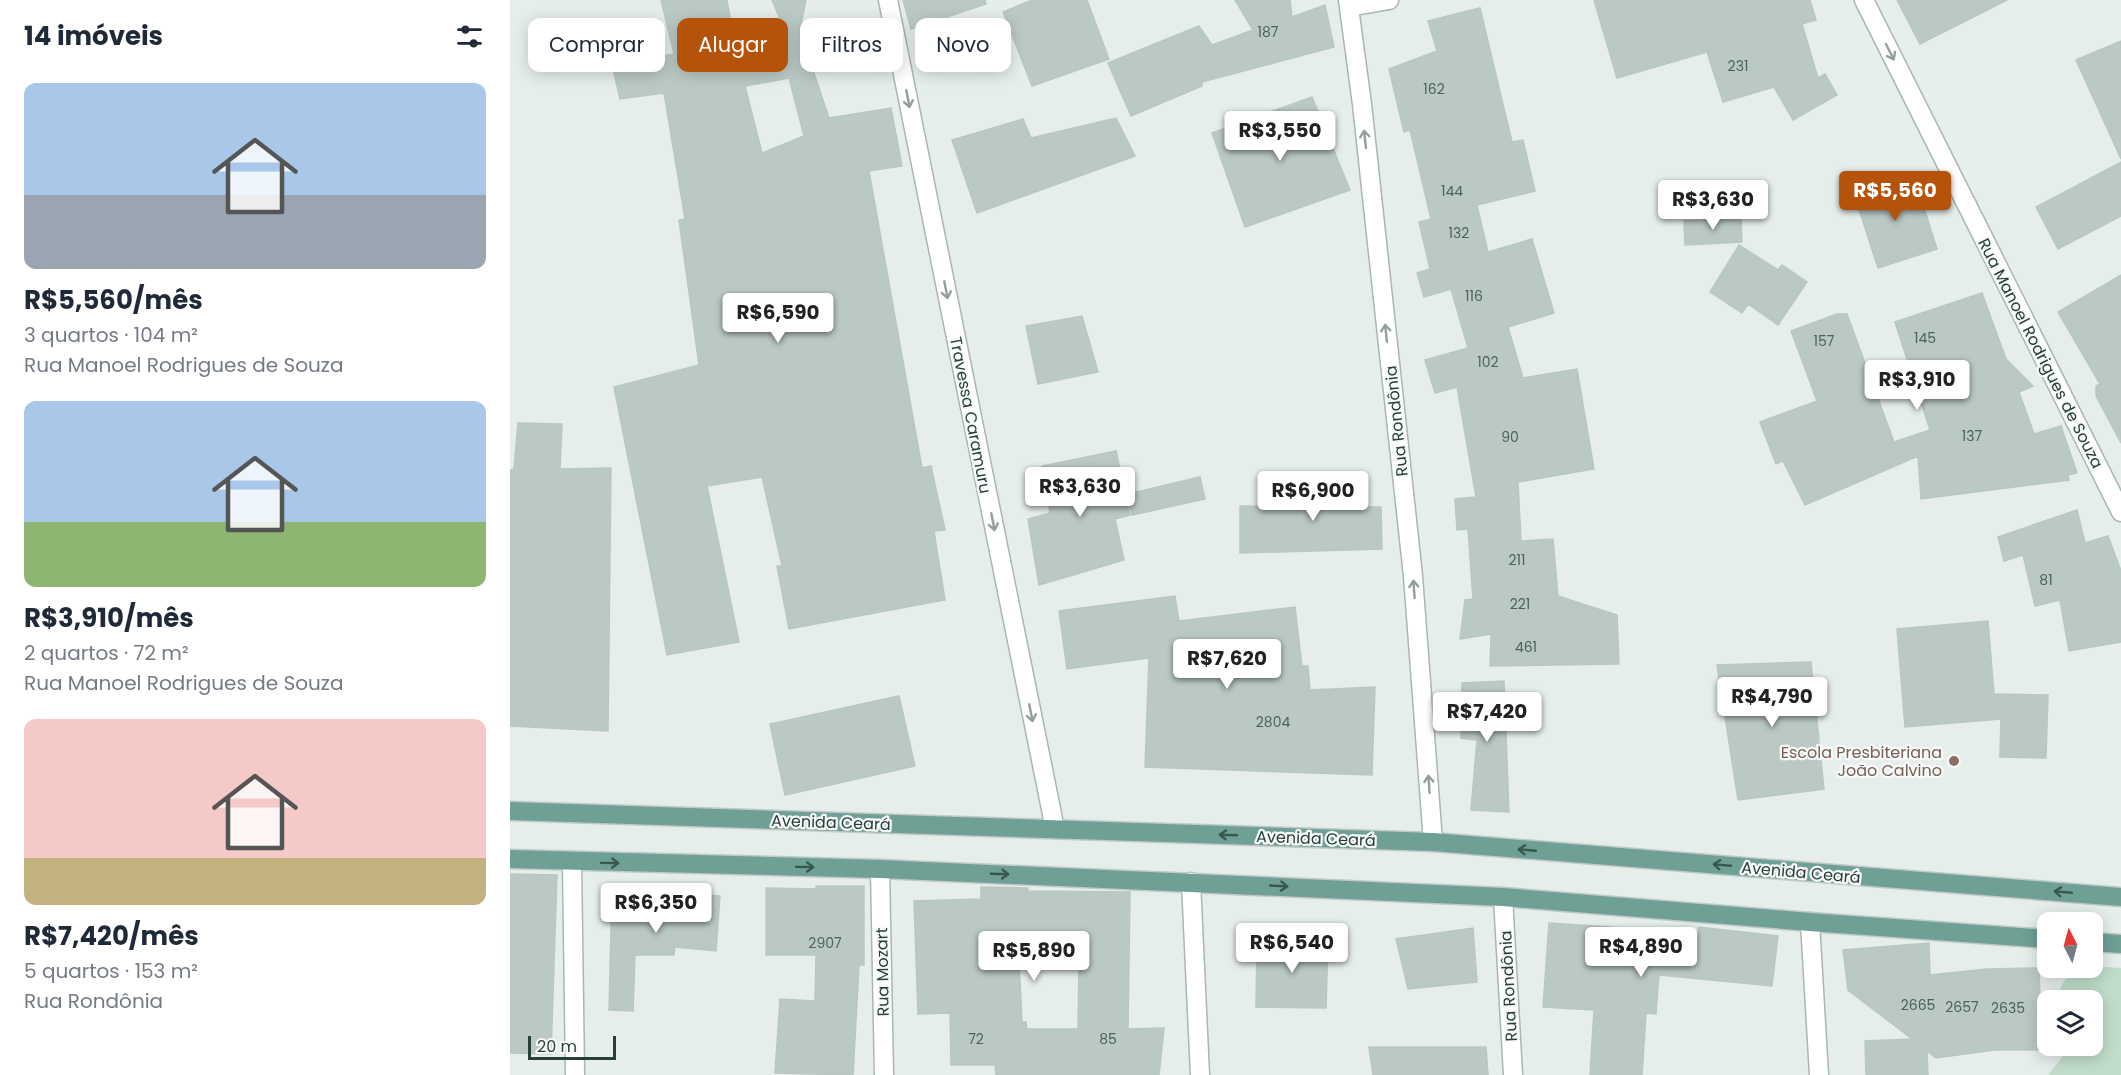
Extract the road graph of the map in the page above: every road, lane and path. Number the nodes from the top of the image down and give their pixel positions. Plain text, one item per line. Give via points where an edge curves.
1 (888, 0) edge
2 (1389, 0) edge
3 (1864, 0) edge
4 (1348, 3) edge
5 (2121, 512) edge
6 (510, 811) edge
7 (1055, 829) junction
8 (1433, 842) junction
9 (510, 859) edge
10 (573, 862) junction
11 (880, 869) junction
12 (1191, 882) junction
13 (1503, 897) junction
14 (2121, 897) edge
15 (1810, 922) junction
16 (2037, 938) edge
17 (2103, 943) edge
18 (2121, 944) edge
19 (575, 1075) edge
20 (884, 1075) edge
21 (1200, 1075) edge
22 (1513, 1075) edge
23 (1819, 1075) edge

1 -> 7 street, Travessa Caramuru
2 - 4 street
3 -> 5 street, Rua Manoel Rodrigues de Souza
8 -> 4 street, Rua Rondônia via 1413,576
6 - 7 main road, Avenida Ceará
8 -> 7 main road, Avenida Ceará
14 -> 8 main road, Avenida Ceará
9 - 10 main road
10 -> 11 main road
10 - 19 street
11 -> 12 main road
11 - 20 street, Rua Mozart
12 -> 13 main road
12 - 21 street
13 - 15 main road
13 - 22 street, Rua Rondônia
15 - 16 main road
15 - 23 street
17 - 18 main road

